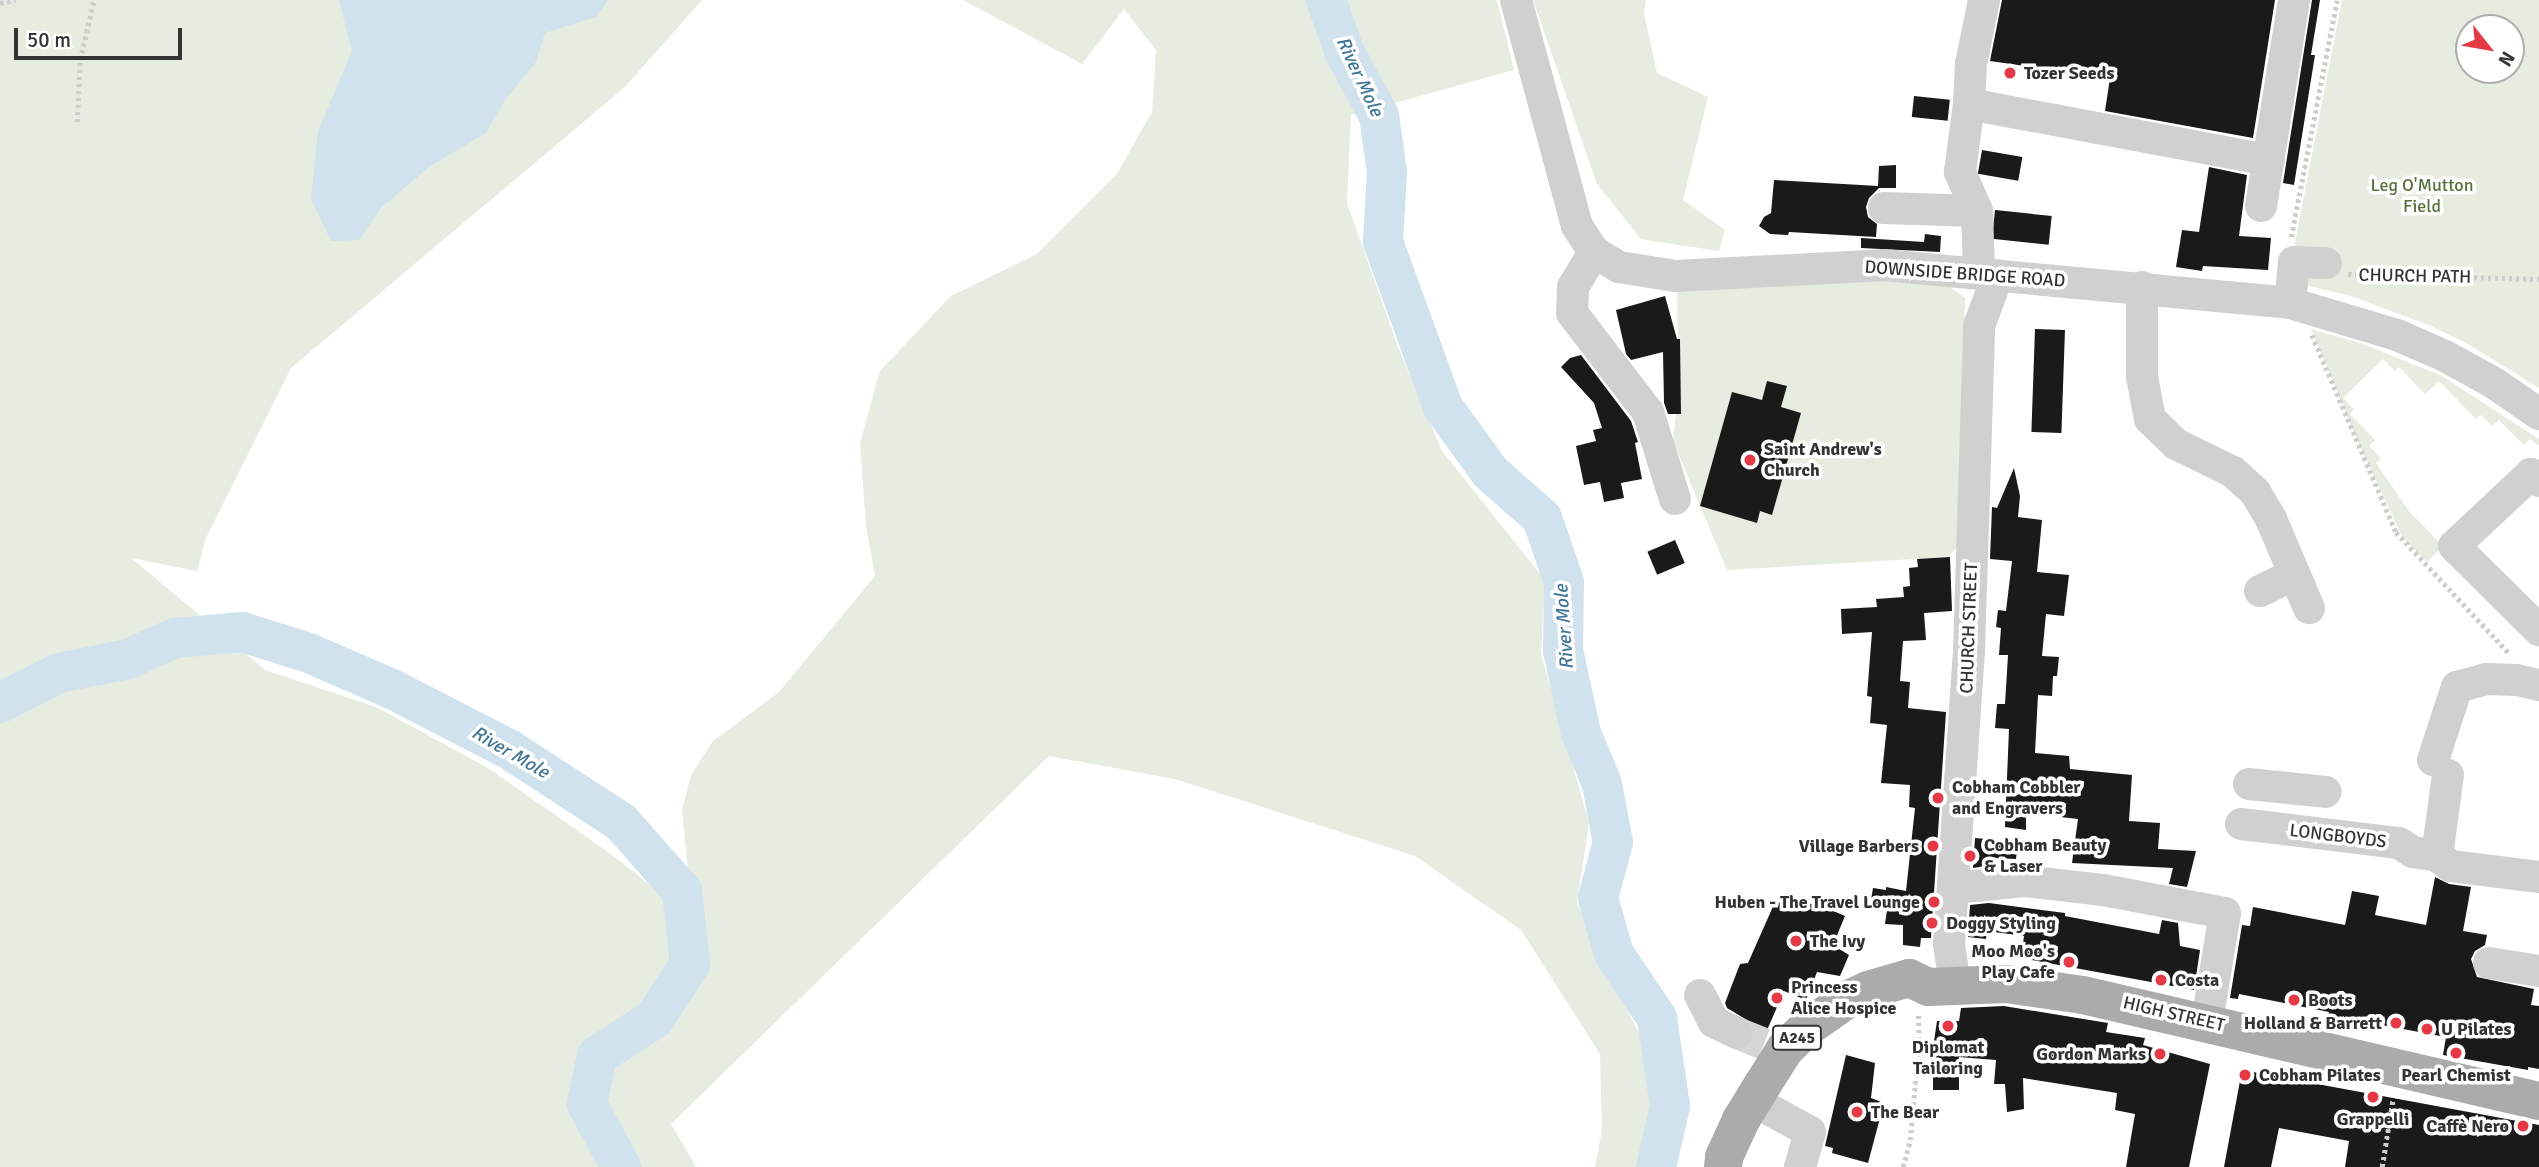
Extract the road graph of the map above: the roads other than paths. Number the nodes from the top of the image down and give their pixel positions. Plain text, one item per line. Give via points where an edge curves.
1 (1516, 0) edge
2 (1984, 0) edge
3 (2294, 0) edge
4 (1969, 104) junction
5 (2269, 160) junction
6 (2261, 206) dead end
7 (1884, 208) dead end
8 (1978, 211) junction
9 (1594, 252) junction
10 (2332, 268) road end
11 (1988, 274) junction
12 (2142, 287) junction
13 (2299, 305) junction
14 (2539, 414) edge
15 (2539, 481) edge
16 (1675, 499) dead end
17 (2293, 575) junction
18 (2260, 592) dead end
19 (2309, 608) dead end
20 (2539, 630) edge
21 (2539, 685) edge
22 (2249, 783) dead end
23 (2282, 788) junction
24 (2326, 792) dead end
25 (2241, 824) dead end
26 (2277, 828) junction
27 (2437, 856) junction
28 (2539, 877) edge
29 (1953, 888) junction
30 (2489, 963) dead end
31 (2539, 971) edge
32 (1934, 990) junction
33 (1700, 995) dead end
34 (2207, 1022) junction
35 (1761, 1043) junction
36 (2539, 1101) edge
37 (1772, 1111) junction
38 (1723, 1167) edge
39 (1740, 1167) edge
40 (1800, 1167) edge

1 - 9 street via 1570,207
2 - 4 street via 1971,64
3 - 5 street
4 - 5 street
4 - 8 street via 1960,172
5 - 6 street
7 - 8 street
8 - 11 street
9 - 11 street, DOWNSIDE BRIDGE ROAD via 1619,267 1676,276 1883,265
9 - 16 street via 1573,287 1572,313 1648,412
10 - 13 street via 2294,262
11 - 12 street, DOWNSIDE BRIDGE ROAD
11 - 29 street, CHURCH STREET via 1979,327 1969,651
12 - 13 street, DOWNSIDE BRIDGE ROAD
12 - 17 street via 2142,377 2150,419 2176,444 2233,472 2255,492
13 - 14 street, DOWNSIDE BRIDGE ROAD via 2397,335 2445,356
15 - 20 street via 2530,474 2454,546
17 - 18 street
17 - 19 street
21 - 27 street via 2486,679 2457,687 2441,768
22 - 23 street
23 - 24 street
23 - 26 street, LONGBOYDS
25 - 26 street, LONGBOYDS
26 - 27 street, LONGBOYDS via 2399,843 2413,852
27 - 28 street, LONGBOYDS via 2451,866
29 - 32 street, CHURCH STREET via 1950,944
29 - 34 street via 2025,881 2225,913
30 - 31 street
32 - 34 main road, HIGH STREET / A245 via 2006,984 2049,988
32 - 35 main road, A245 via 1909,978 1868,990
32 - 37 main road, A245 via 1840,1031 1807,1061
33 - 35 street via 1714,1021
34 - 36 main road, HIGH STREET / A245
35 - 38 main road, A245
37 - 39 main road, A245
37 - 40 street via 1810,1132

